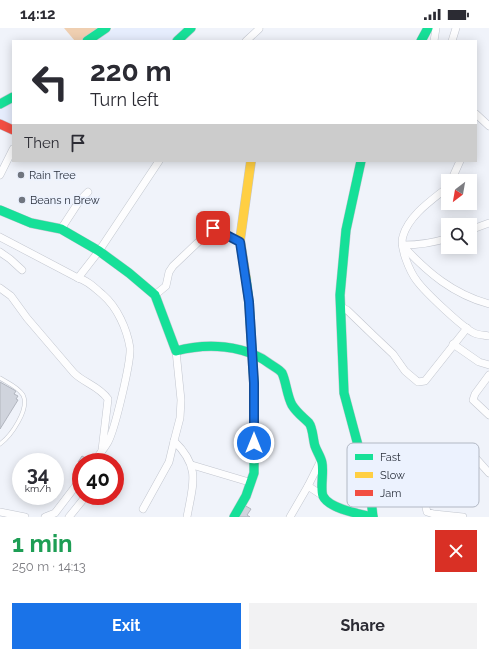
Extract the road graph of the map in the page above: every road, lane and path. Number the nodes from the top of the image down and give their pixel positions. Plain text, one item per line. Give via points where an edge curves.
1 (106, 28) edge
2 (191, 28) edge
3 (428, 28) edge
4 (436, 28) edge
5 (456, 28) edge
6 (258, 29) edge
7 (88, 40) edge
8 (178, 40) edge
9 (247, 40) edge
10 (422, 40) edge
11 (434, 40) edge
12 (452, 40) edge
13 (12, 98) edge
14 (0, 104) edge
15 (477, 115) edge
16 (0, 124) edge
17 (489, 126) edge
18 (12, 130) edge
19 (12, 151) edge
20 (158, 162) edge
21 (251, 162) edge
22 (360, 162) edge
23 (460, 162) edge
24 (454, 174) edge
25 (0, 175) edge
26 (88, 192) dead end
27 (441, 193) edge
28 (0, 210) edge
29 (489, 222) edge
30 (477, 227) edge
31 (61, 229) junction
32 (0, 237) edge
33 (441, 240) edge
34 (240, 242) junction
35 (403, 245) junction
36 (99, 251) junction
37 (0, 252) edge
38 (22, 270) dead end
39 (78, 278) junction
40 (0, 288) edge
41 (155, 295) junction
42 (489, 304) edge
43 (340, 308) junction
44 (467, 328) junction
45 (489, 336) edge
46 (453, 344) junction
47 (176, 351) junction
48 (252, 353) junction
49 (489, 365) edge
50 (489, 375) edge
51 (0, 378) edge
52 (489, 415) edge
53 (174, 441) junction
54 (357, 443) edge
55 (0, 444) edge
56 (102, 451) joint
57 (321, 460) junction
58 (479, 460) edge
59 (192, 465) junction
60 (487, 467) edge
61 (249, 482) junction
62 (308, 486) junction
63 (72, 493) edge
64 (323, 496) junction
65 (80, 505) edge
66 (372, 507) edge
67 (426, 507) edge
68 (143, 509) dead end
69 (0, 512) edge
70 (58, 515) edge
71 (72, 516) edge
72 (25, 517) edge
73 (45, 517) edge
74 (187, 517) edge
75 (234, 517) edge
76 (290, 517) edge
77 (373, 517) edge
78 (463, 517) edge

1 - 7 street
2 - 8 street
3 - 10 street
4 - 11 street
5 - 12 street
6 - 9 street
13 - 14 street
15 - 17 street
16 - 18 street
19 - 25 street
20 - 36 street
21 - 34 street
22 - 43 street via 346,230
23 - 24 street
26 - 31 street
27 - 35 street via 407,224 402,237
28 - 31 street via 31,223
29 - 30 street
31 - 36 street
32 - 39 street
33 - 35 street
34 - 41 street via 213,228 173,266 166,286
34 - 48 street via 249,302
35 - 42 street via 434,277 474,300
35 - 44 street via 404,257 416,281
36 - 39 street
36 - 41 street
37 - 38 street
39 - 56 street via 108,299 126,333 130,349 113,431
40 - 56 street via 11,296 74,373 108,399
41 - 47 street
43 - 46 street via 347,310 418,382 425,381
43 - 54 street via 344,393
44 - 45 street via 474,333
44 - 46 street
46 - 49 street via 479,362
47 - 48 street via 187,347 212,346
47 - 53 street via 181,400 180,418
48 - 57 street via 265,359 281,373 290,405 310,424
48 - 61 street via 254,473
50 - 52 street via 473,400
51 - 55 lane via 20,391 25,401 12,432
53 - 59 street via 183,449
53 - 68 street via 169,462
57 - 62 street
57 - 64 street
58 - 60 street
59 - 61 street
59 - 74 street via 194,473
61 - 75 street via 246,496
62 - 64 street
62 - 76 street
63 - 70 street
64 - 77 street via 338,508
65 - 71 street
66 - 77 street
67 - 78 street via 427,512 434,514
69 - 72 street
70 - 73 street

